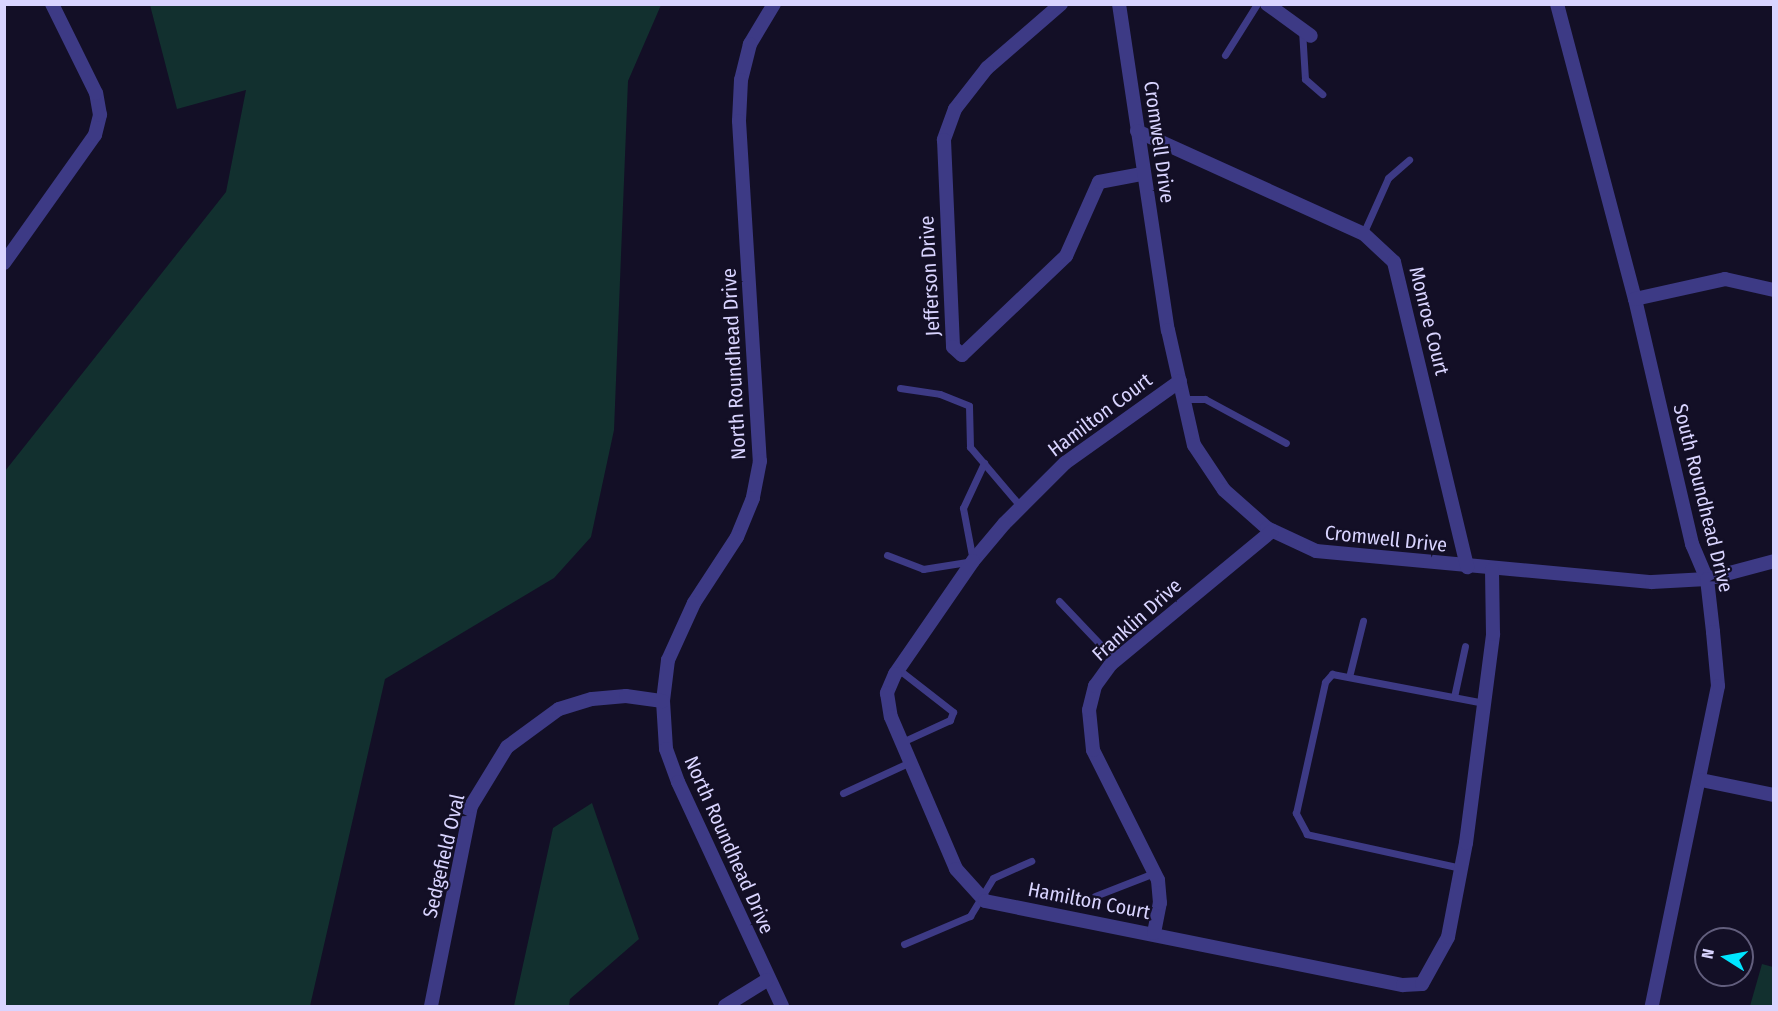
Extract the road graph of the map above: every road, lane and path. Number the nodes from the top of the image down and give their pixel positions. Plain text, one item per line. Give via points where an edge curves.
1 (52, 4) edge
2 (774, 4) edge
3 (1061, 4) edge
4 (1119, 4) edge
5 (1257, 4) edge
6 (1267, 4) edge
7 (1557, 4) edge
8 (1306, 33) joint
9 (1225, 55) dead end
10 (1322, 94) dead end
11 (1137, 131) junction
12 (1409, 160) dead end
13 (1142, 174) junction
14 (1363, 234) junction
15 (4, 263) edge
16 (1773, 290) edge
17 (1635, 298) junction
18 (1180, 381) junction
19 (900, 388) dead end
20 (1184, 399) junction
21 (1286, 443) dead end
22 (984, 463) junction
23 (1021, 507) junction
24 (1272, 531) junction
25 (887, 555) dead end
26 (973, 561) junction
27 (1773, 561) edge
28 (1467, 567) junction
29 (1492, 570) junction
30 (1707, 579) junction
31 (1059, 601) dead end
32 (1363, 621) dead end
33 (1465, 646) dead end
34 (1115, 660) junction
35 (898, 669) junction
36 (1349, 677) junction
37 (1454, 697) junction
38 (663, 700) junction
39 (1484, 703) junction
40 (902, 742) junction
41 (910, 762) junction
42 (1701, 780) junction
43 (843, 792) dead end
44 (1773, 795) edge
45 (1031, 861) dead end
46 (1461, 868) junction
47 (1154, 873) junction
48 (1095, 896) dead end
49 (981, 898) junction
50 (1154, 933) junction
51 (904, 945) dead end
52 (767, 980) junction
53 (430, 1006) edge
54 (725, 1006) edge
55 (782, 1006) edge
56 (1652, 1006) edge

1 - 15 street via 96,93 100,114 95,135
2 - 38 street, North Roundhead Drive via 750,44 741,80 739,121 760,461 753,498 736,537 694,603 668,660
3 - 13 street, Jefferson Drive via 987,68 955,109 944,140 953,347 962,355 1066,256 1099,182
4 - 11 street, Cromwell Drive
5 - 9 lane
6 - 8 street
7 - 17 street, South Roundhead Drive
8 - 10 lane via 1305,79
11 - 13 street, Cromwell Drive
11 - 14 street, Monroe Court
12 - 14 lane via 1388,178
13 - 18 street, Cromwell Drive
14 - 28 street, Monroe Court via 1394,262 1401,278
16 - 17 street via 1725,279
17 - 30 street, South Roundhead Drive via 1692,544
18 - 20 street, Cromwell Drive
18 - 23 street, Hamilton Court via 1065,463
19 - 22 lane via 940,394 969,406 970,447
20 - 21 lane via 1205,399
20 - 24 street, Cromwell Drive via 1194,446 1224,490
22 - 23 lane
22 - 26 lane via 963,508
23 - 26 street, Hamilton Court
24 - 28 street, Cromwell Drive via 1316,551
24 - 34 street, Franklin Drive
25 - 26 lane via 923,569
26 - 35 street, Hamilton Court
27 - 30 street, Cromwell Drive
28 - 29 street, Cromwell Drive
29 - 30 street, Cromwell Drive via 1652,582
29 - 39 street, Hamilton Court via 1493,634
30 - 42 street, South Roundhead Drive via 1718,686
31 - 34 lane
32 - 36 lane
33 - 37 lane
34 - 47 street, Franklin Drive via 1095,686 1089,710 1093,750
35 - 40 street, Hamilton Court via 887,693
35 - 40 lane via 953,712 950,720
36 - 37 lane
36 - 46 lane via 1332,674 1325,682 1296,813 1306,834
37 - 39 lane
38 - 52 street, North Roundhead Drive via 666,749 678,782
38 - 53 street, Sedgefield Oval via 626,696 581,703 533,724 507,747 471,806
39 - 46 street, Hamilton Court
40 - 41 street, Hamilton Court
41 - 43 lane
41 - 49 street, Hamilton Court via 956,869
42 - 44 street
42 - 56 street, South Roundhead Drive
45 - 49 lane via 993,878
46 - 50 street, Hamilton Court via 1448,937 1422,984 1403,985
47 - 48 lane
47 - 50 street, Franklin Drive via 1160,903
49 - 50 street, Hamilton Court
49 - 51 lane via 964,920
52 - 54 street
52 - 55 street, North Roundhead Drive

